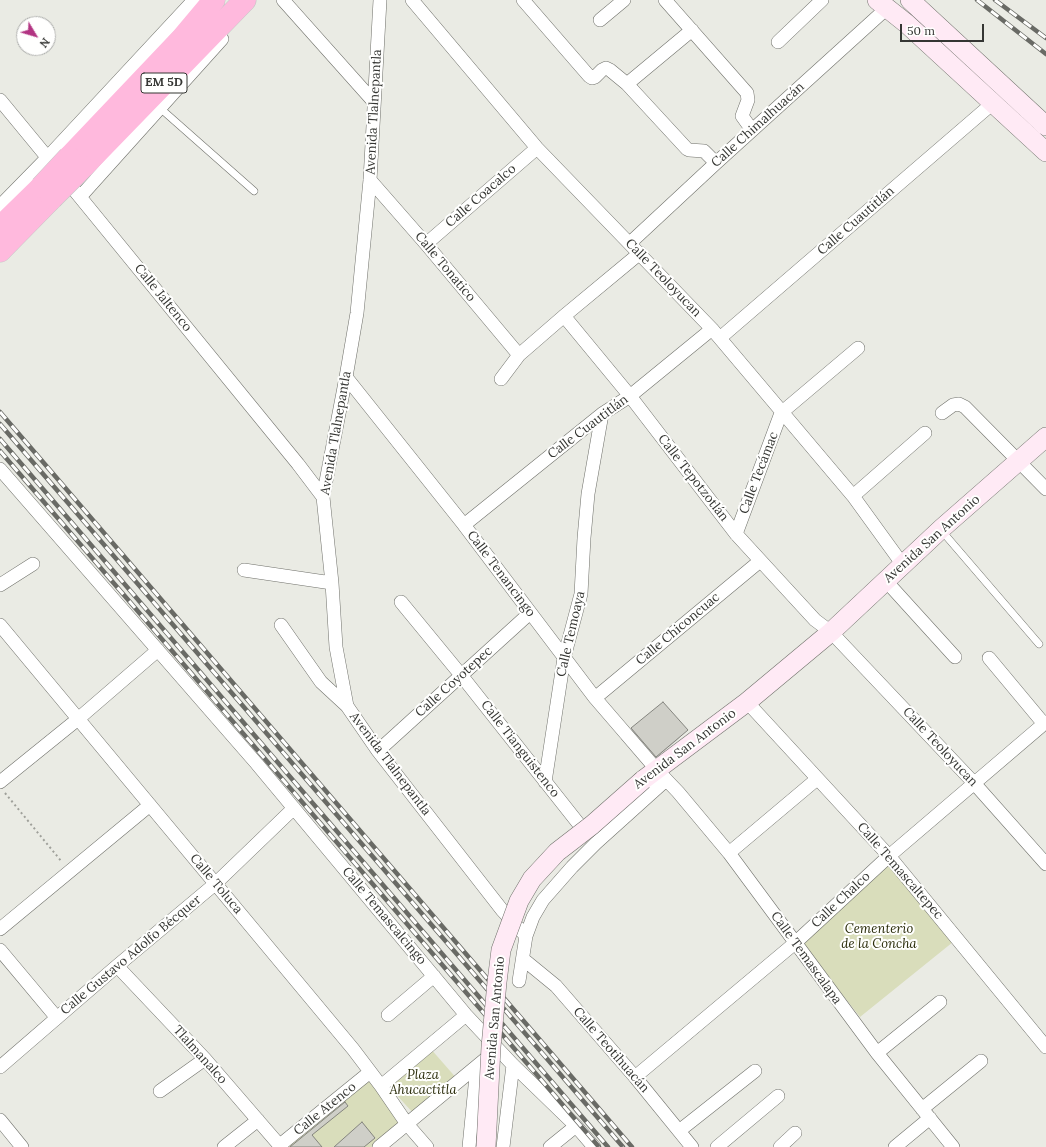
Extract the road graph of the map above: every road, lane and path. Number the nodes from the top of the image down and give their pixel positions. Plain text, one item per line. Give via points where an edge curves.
1 (194, 0) edge
2 (214, 0) edge
3 (244, 0) edge
4 (256, 0) edge
5 (283, 0) edge
6 (380, 0) edge
7 (412, 0) edge
8 (523, 0) edge
9 (624, 0) edge
10 (665, 0) edge
11 (822, 0) edge
12 (910, 0) edge
13 (882, 4) edge
14 (600, 20) dead end
15 (692, 30) junction
16 (778, 42) dead end
17 (627, 84) junction
18 (0, 100) edge
19 (374, 102) junction
20 (993, 103) junction
21 (160, 108) junction
22 (1046, 126) edge
23 (752, 130) junction
24 (536, 148) junction
25 (1046, 152) edge
26 (67, 160) junction
27 (716, 163) junction
28 (370, 180) junction
29 (254, 191) dead end
30 (46, 192) junction
31 (80, 197) junction
32 (0, 206) edge
33 (0, 227) edge
34 (630, 243) junction
35 (426, 244) junction
36 (0, 251) edge
37 (640, 254) junction
38 (564, 316) junction
39 (716, 334) junction
40 (858, 348) dead end
41 (519, 356) junction
42 (346, 377) junction
43 (500, 378) dead end
44 (630, 396) junction
45 (782, 413) junction
46 (942, 413) dead end
47 (602, 414) junction
48 (925, 434) dead end
49 (1046, 437) edge
50 (1018, 461) junction
51 (2, 475) edge
52 (1046, 489) edge
53 (853, 496) junction
54 (323, 497) junction
55 (464, 525) junction
56 (941, 529) junction
57 (736, 534) junction
58 (760, 561) junction
59 (32, 564) dead end
60 (903, 564) junction
61 (244, 570) dead end
62 (886, 581) junction
63 (332, 583) junction
64 (0, 586) edge
65 (401, 602) dead end
66 (530, 613) junction
67 (0, 625) edge
68 (280, 625) dead end
69 (831, 632) junction
70 (1039, 644) dead end
71 (158, 650) junction
72 (955, 657) dead end
73 (564, 658) junction
74 (989, 658) dead end
75 (461, 675) junction
76 (595, 698) junction
77 (747, 702) junction
78 (347, 706) junction
79 (78, 719) junction
80 (1045, 723) edge
81 (378, 751) junction
82 (655, 777) junction
83 (817, 779) junction
84 (545, 782) junction
85 (974, 783) junction
86 (2, 788) edge
87 (150, 805) junction
88 (294, 808) junction
89 (578, 823) dead end
90 (729, 853) junction
91 (889, 856) junction
92 (1046, 864) edge
93 (70, 871) junction
94 (215, 884) junction
95 (0, 929) edge
96 (526, 936) junction
97 (795, 943) junction
98 (0, 950) edge
99 (523, 959) junction
100 (117, 966) junction
101 (434, 976) junction
102 (519, 981) dead end
103 (940, 1002) dead end
104 (388, 1015) dead end
105 (466, 1015) junction
106 (57, 1018) junction
107 (1046, 1046) edge
108 (498, 1049) junction
109 (877, 1053) junction
110 (205, 1059) junction
111 (981, 1061) dead end
112 (513, 1065) junction
113 (477, 1066) junction
114 (0, 1068) edge
115 (755, 1071) dead end
116 (370, 1072) junction
117 (635, 1077) junction
118 (381, 1086) junction
119 (160, 1091) dead end
120 (778, 1096) dead end
121 (926, 1114) junction
122 (0, 1120) edge
123 (258, 1120) junction
124 (407, 1124) junction
125 (576, 1126) junction
126 (679, 1131) junction
127 (795, 1133) dead end
128 (280, 1146) edge
129 (22, 1147) edge
130 (224, 1147) edge
131 (379, 1147) edge
132 (427, 1147) edge
133 (469, 1147) edge
134 (486, 1147) edge
135 (503, 1147) edge
136 (550, 1147) edge
137 (594, 1147) edge
138 (692, 1147) edge
139 (717, 1147) edge
140 (780, 1147) edge
141 (895, 1147) edge
142 (953, 1147) edge

1 - 26 street
2 - 26 highway, EM 5D via 182,38
3 - 26 highway, EM 5D
4 - 21 street
5 - 19 street
6 - 19 street, Avenida Tlalnepantla
7 - 24 street, Calle Teoloyucan
8 - 17 street via 589,76 595,77 606,68
9 - 14 street
10 - 15 street
11 - 16 street
12 - 22 main road
13 - 20 main road
13 - 23 street, Calle Chimalhuacán
15 - 17 street
15 - 23 street via 747,93 748,100 742,116
17 - 27 street via 687,149 704,151
18 - 26 street, Calle Jaltenco
19 - 28 street, Avenida Tlalnepantla
20 - 25 main road
20 - 39 street, Calle Cuautitlán
21 - 29 lane
21 - 31 street
23 - 27 street, Calle Chimalhuacán
24 - 34 street, Calle Teoloyucan
24 - 35 street, Calle Coacalco
26 - 30 highway, EM 5D, bridge
26 - 31 street, Calle Jaltenco
26 - 32 street
27 - 34 street, Calle Chimalhuacán
28 - 35 street, Calle Tonatico
28 - 42 street, Avenida Tlalnepantla via 357,313
30 - 33 highway, EM 5D
30 - 36 highway, EM 5D
31 - 54 street, Calle Jaltenco
34 - 37 street, Calle Teoloyucan
35 - 41 street, Calle Tonatico
37 - 38 street
37 - 39 street, Calle Teoloyucan
38 - 41 street
38 - 44 street, Calle Tepotzotlán
39 - 44 street, Calle Cuautitlán
39 - 45 street, Calle Teoloyucan
40 - 45 street
41 - 43 street
42 - 54 street, Avenida Tlalnepantla
42 - 55 street, Calle Tenancingo
44 - 47 street, Calle Cuautitlán
44 - 57 street, Calle Tepotzotlán
45 - 53 street, Calle Teoloyucan
45 - 57 street, Calle Tecámac
46 - 50 street via 954,405 965,407
47 - 55 street, Calle Cuautitlán
47 - 73 street, Calle Temoaya via 588,494 581,594
48 - 53 street
49 - 50 main road, Avenida San Antonio
50 - 52 street
50 - 56 main road, Avenida San Antonio
51 - 71 street, Calle Temascalcingo
53 - 60 street, Calle Teoloyucan
54 - 63 street, Avenida Tlalnepantla
55 - 66 street, Calle Tenancingo
56 - 60 main road, Avenida San Antonio
56 - 70 lane
57 - 58 street, Calle Tepotzotlán
58 - 69 street, Calle Tepotzotlán via 815,620
58 - 76 street, Calle Chiconcuac
59 - 64 street
60 - 62 main road, Avenida San Antonio
61 - 63 street
62 - 69 main road, Avenida San Antonio
62 - 72 street
63 - 78 street, Avenida Tlalnepantla via 336,647
65 - 75 street, Calle Tianguistenco
66 - 73 street, Calle Tenancingo
66 - 75 street, Calle Coyotepec
67 - 79 street, Calle Toluca
68 - 78 street via 321,682
69 - 77 main road, Avenida San Antonio
69 - 85 street, Calle Teoloyucan
71 - 79 street
71 - 88 street, Calle Temascalcingo
73 - 76 street, Calle Tenancingo
73 - 84 street, Calle Temoaya
74 - 80 street
75 - 81 street, Calle Coyotepec
75 - 84 street, Calle Tianguistenco
76 - 82 street, Calle Tenancingo
77 - 82 main road, Avenida San Antonio
77 - 83 street, Calle Temascaltepec
78 - 81 street, Avenida Tlalnepantla
79 - 86 street
79 - 87 street, Calle Toluca
80 - 85 street, Calle Chalco
81 - 96 street, Avenida Tlalnepantla via 502,910
82 - 90 street, Calle Temascalapa
82 - 96 street, Avenida San Antonio via 543,900
82 - 134 main road, Avenida San Antonio, bridge via 557,852 532,879 518,901 501,950 491,1047
83 - 90 street
83 - 91 street, Calle Temascaltepec
84 - 89 street, Calle Tianguistenco
85 - 91 street, Calle Chalco
85 - 92 street, Calle Teoloyucan
86 - 93 path
87 - 93 street
87 - 94 street, Calle Toluca
88 - 94 street, Calle Gustavo Adolfo Bécquer
88 - 101 street, Calle Temascalcingo
90 - 97 street, Calle Temascalapa
91 - 97 street, Calle Chalco
91 - 107 street, Calle Temascaltepec
93 - 95 street
94 - 100 street, Calle Gustavo Adolfo Bécquer
94 - 116 street, Calle Toluca
96 - 99 street, Avenida San Antonio
97 - 109 street, Calle Temascalapa
97 - 117 street, Calle Chalco
98 - 106 street
99 - 102 street, Avenida San Antonio
99 - 117 street, Calle Teotihuacán via 556,986
100 - 106 street, Calle Gustavo Adolfo Bécquer
100 - 110 street, Tlalmanalco
101 - 104 street
101 - 105 street, Calle Temascalcingo
103 - 109 street
105 - 108 street, Calle Temascalcingo
105 - 118 street
106 - 114 street, Calle Gustavo Adolfo Bécquer
108 - 112 street, Calle Temascalcingo
108 - 113 street
109 - 121 street, Calle Temascalapa
110 - 119 street
110 - 123 street, Tlalmanalco
111 - 121 street
112 - 125 street, Calle Temascalcingo
112 - 135 street, Avenida San Antonio
113 - 124 street
113 - 133 street, Avenida San Antonio
115 - 126 street
116 - 118 street, Calle Toluca
116 - 128 street, Calle Atenco
117 - 126 street, Calle Teotihuacán
118 - 124 street, Calle Toluca
120 - 139 street
121 - 141 street
121 - 142 street, Calle Temascalapa
122 - 129 street
123 - 128 street, Tlalmanalco
123 - 130 street
124 - 131 street
124 - 132 street, Calle Toluca
125 - 136 street
125 - 137 street, Calle Temascalcingo
126 - 138 street, Calle Teotihuacán
127 - 140 street

